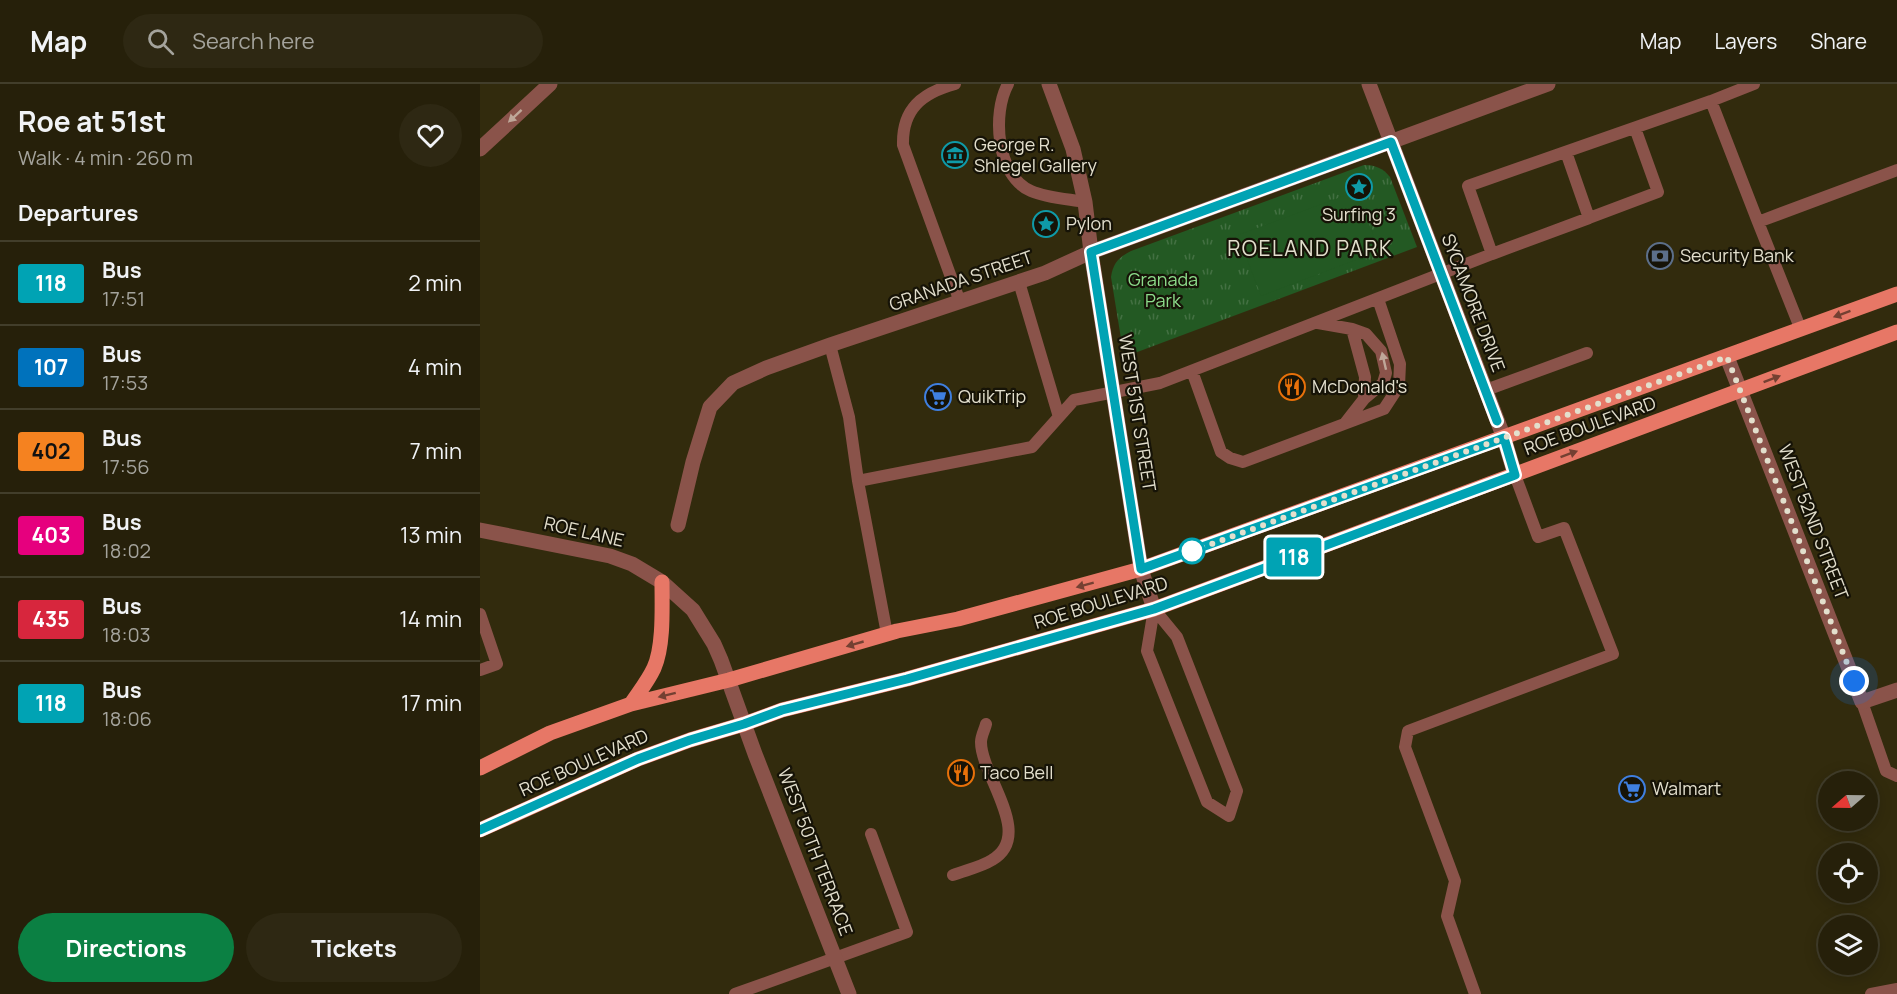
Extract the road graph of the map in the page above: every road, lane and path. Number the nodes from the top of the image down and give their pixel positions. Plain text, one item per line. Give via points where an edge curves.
1 (550, 84) edge
2 (955, 84) edge
3 (1008, 84) edge
4 (1049, 84) edge
5 (1369, 84) edge
6 (1548, 84) edge
7 (1754, 84) edge
8 (1711, 101) junction
9 (1635, 128) junction
10 (1391, 142) junction
11 (480, 149) edge
12 (1566, 152) junction
13 (1897, 170) edge
14 (1085, 202) junction
15 (1588, 218) junction
16 (1758, 222) junction
17 (1091, 252) junction
18 (1492, 254) junction
19 (1442, 274) junction
20 (1019, 282) junction
21 (1897, 294) edge
22 (1378, 298) junction
23 (960, 302) junction
24 (1317, 322) junction
25 (1352, 329) junction
26 (1801, 330) junction
27 (1897, 332) edge
28 (830, 345) junction
29 (1587, 353) dead end
30 (1727, 357) junction
31 (1192, 371) junction
32 (1486, 390) junction
33 (1741, 391) junction
34 (1114, 393) junction
35 (1364, 399) junction
36 (1059, 417) junction
37 (1346, 423) junction
38 (1504, 438) junction
39 (1515, 475) junction
40 (858, 481) junction
41 (678, 525) dead end
42 (480, 530) edge
43 (1141, 569) junction
44 (662, 582) junction
45 (1154, 609) junction
46 (480, 614) edge
47 (886, 634) junction
48 (480, 670) edge
49 (729, 680) junction
50 (1897, 690) edge
51 (1862, 702) junction
52 (631, 704) junction
53 (744, 724) junction
54 (986, 724) dead end
55 (480, 768) edge
56 (1897, 776) edge
57 (480, 830) edge
58 (871, 834) dead end
59 (953, 875) dead end
60 (835, 958) junction
61 (1897, 989) edge
62 (735, 994) edge
63 (849, 994) edge
64 (1475, 994) edge
65 (1872, 994) edge

1 -> 11 street
2 - 23 lane via 937,89 911,109 903,128 903,145
3 - 14 lane via 1002,95 1000,126 1001,150 1009,171 1030,190
4 - 14 street, WEST 51ST STREET via 1073,149
5 - 10 street, SYCAMORE DRIVE
6 - 10 street, GRANADA STREET
7 - 8 lane
8 - 9 lane
8 - 16 lane
9 - 12 lane
9 - 15 lane via 1658,192
10 - 17 street, GRANADA STREET
10 - 19 street, SYCAMORE DRIVE
12 - 15 lane
12 - 18 lane via 1468,186
13 - 16 lane
14 - 17 street, WEST 51ST STREET
15 - 18 lane
16 - 26 lane
17 - 20 street, GRANADA STREET
17 - 34 street, WEST 51ST STREET
18 - 19 lane
19 - 22 lane
19 - 32 street, SYCAMORE DRIVE
20 - 23 street, GRANADA STREET
20 - 36 lane
21 -> 26 main road, ROE BOULEVARD
22 - 24 lane
22 - 37 lane via 1400,364 1399,386 1383,409
23 - 28 street, GRANADA STREET
24 - 25 lane
24 - 31 lane
25 - 35 lane via 1365,377
35 -> 25 lane via 1383,383 1386,373 1381,351 1366,334
26 - 30 main road, ROE BOULEVARD
33 -> 27 main road, ROE BOULEVARD
28 - 40 lane via 849,417
28 - 41 street, GRANADA STREET via 733,383 710,407
29 - 32 lane
30 - 33 street, WEST 52ND STREET
30 - 38 main road, ROE BOULEVARD
31 - 34 lane
31 - 37 lane via 1221,452 1230,458 1243,462
32 - 38 street, SYCAMORE DRIVE
39 -> 33 main road, ROE BOULEVARD
33 - 51 street, WEST 52ND STREET
34 - 36 lane via 1074,400
34 - 43 street, WEST 51ST STREET
35 - 37 lane
36 - 40 lane via 1032,447
38 - 39 street, SYCAMORE DRIVE
38 - 43 main road, ROE BOULEVARD
39 - 45 main road, ROE BOULEVARD
39 - 64 lane, SYCAMORE DRIVE via 1538,537 1564,528 1613,654 1408,731 1405,747 1455,881 1447,916
40 - 47 lane
42 - 44 street, ROE LANE via 610,556
43 - 45 street, WEST 51ST STREET
43 -> 47 main road, ROE BOULEVARD via 958,620
44 - 49 street, ROE LANE via 693,610 714,644
44 - 52 main road via 656,665
45 - 45 lane via 1147,651 1207,802 1229,816 1237,791 1177,637
45 - 53 main road, ROE BOULEVARD via 782,710
46 - 48 lane via 497,664
47 -> 49 main road, ROE BOULEVARD
49 -> 52 main road, ROE BOULEVARD
49 - 53 street, WEST 50TH TERRACE
50 - 51 street
51 - 56 lane via 1886,771
52 - 55 main road, ROE BOULEVARD via 550,733
53 - 57 main road, ROE BOULEVARD via 638,759
53 - 60 street, WEST 50TH TERRACE
54 - 59 lane via 981,740 983,756 1008,821 1009,836 1005,849 993,860
58 - 60 lane via 907,932
60 - 62 lane
60 - 63 street, WEST 50TH TERRACE
61 - 65 lane

